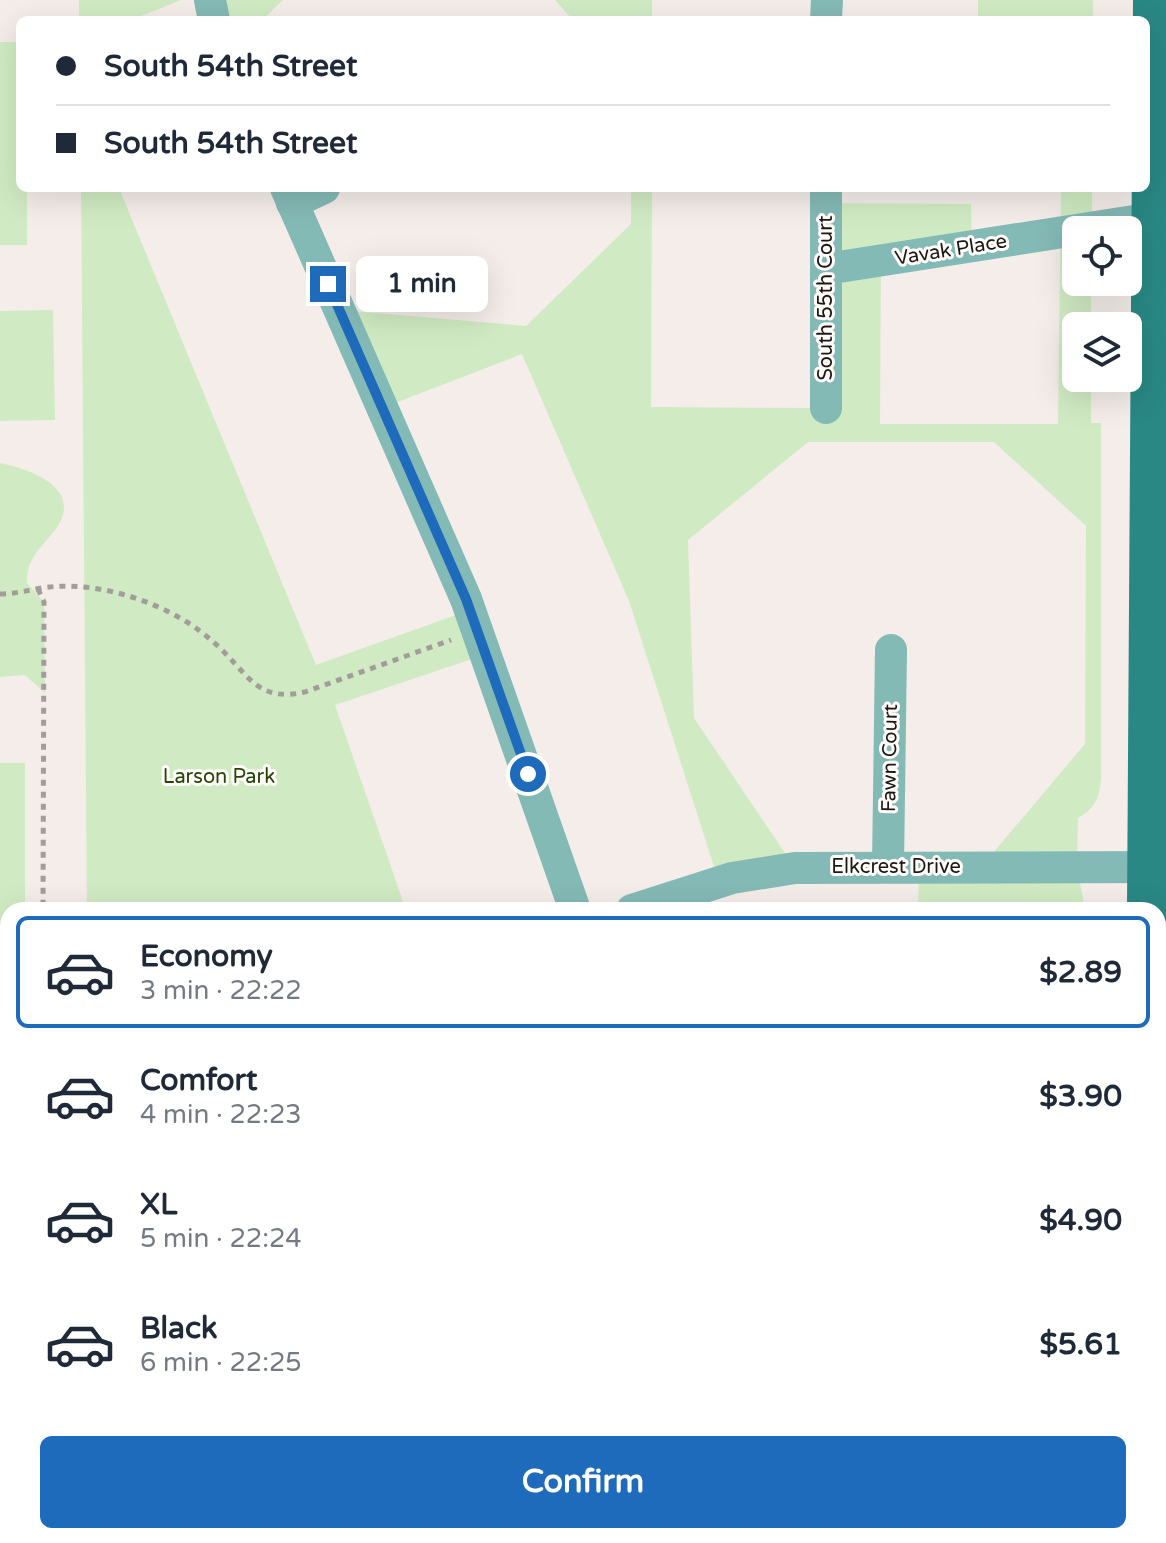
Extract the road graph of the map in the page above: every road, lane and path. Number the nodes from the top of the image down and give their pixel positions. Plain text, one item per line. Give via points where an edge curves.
1 (1154, 0) edge
2 (826, 192) edge
3 (289, 195) edge
4 (1153, 218) junction
5 (826, 269) junction
6 (826, 408) dead end
7 (38, 589) junction
8 (0, 594) edge
9 (478, 629) junction
10 (891, 650) dead end
11 (888, 866) junction
12 (1157, 867) edge
13 (43, 902) edge
14 (572, 902) edge
15 (656, 902) edge
16 (1150, 902) edge

1 - 4 main road
2 - 5 street, South 55th Court
3 - 9 street
4 - 5 street, Vavak Place
4 - 12 main road
5 - 6 street, South 55th Court
7 - 8 path
7 - 9 path via 86,588 158,607 211,640 253,684 286,695
7 - 13 path via 44,602
9 - 14 street
10 - 11 street, Fawn Court
11 - 12 street, Elkcrest Drive
11 - 15 street, Elkcrest Drive via 755,873
12 - 16 main road

